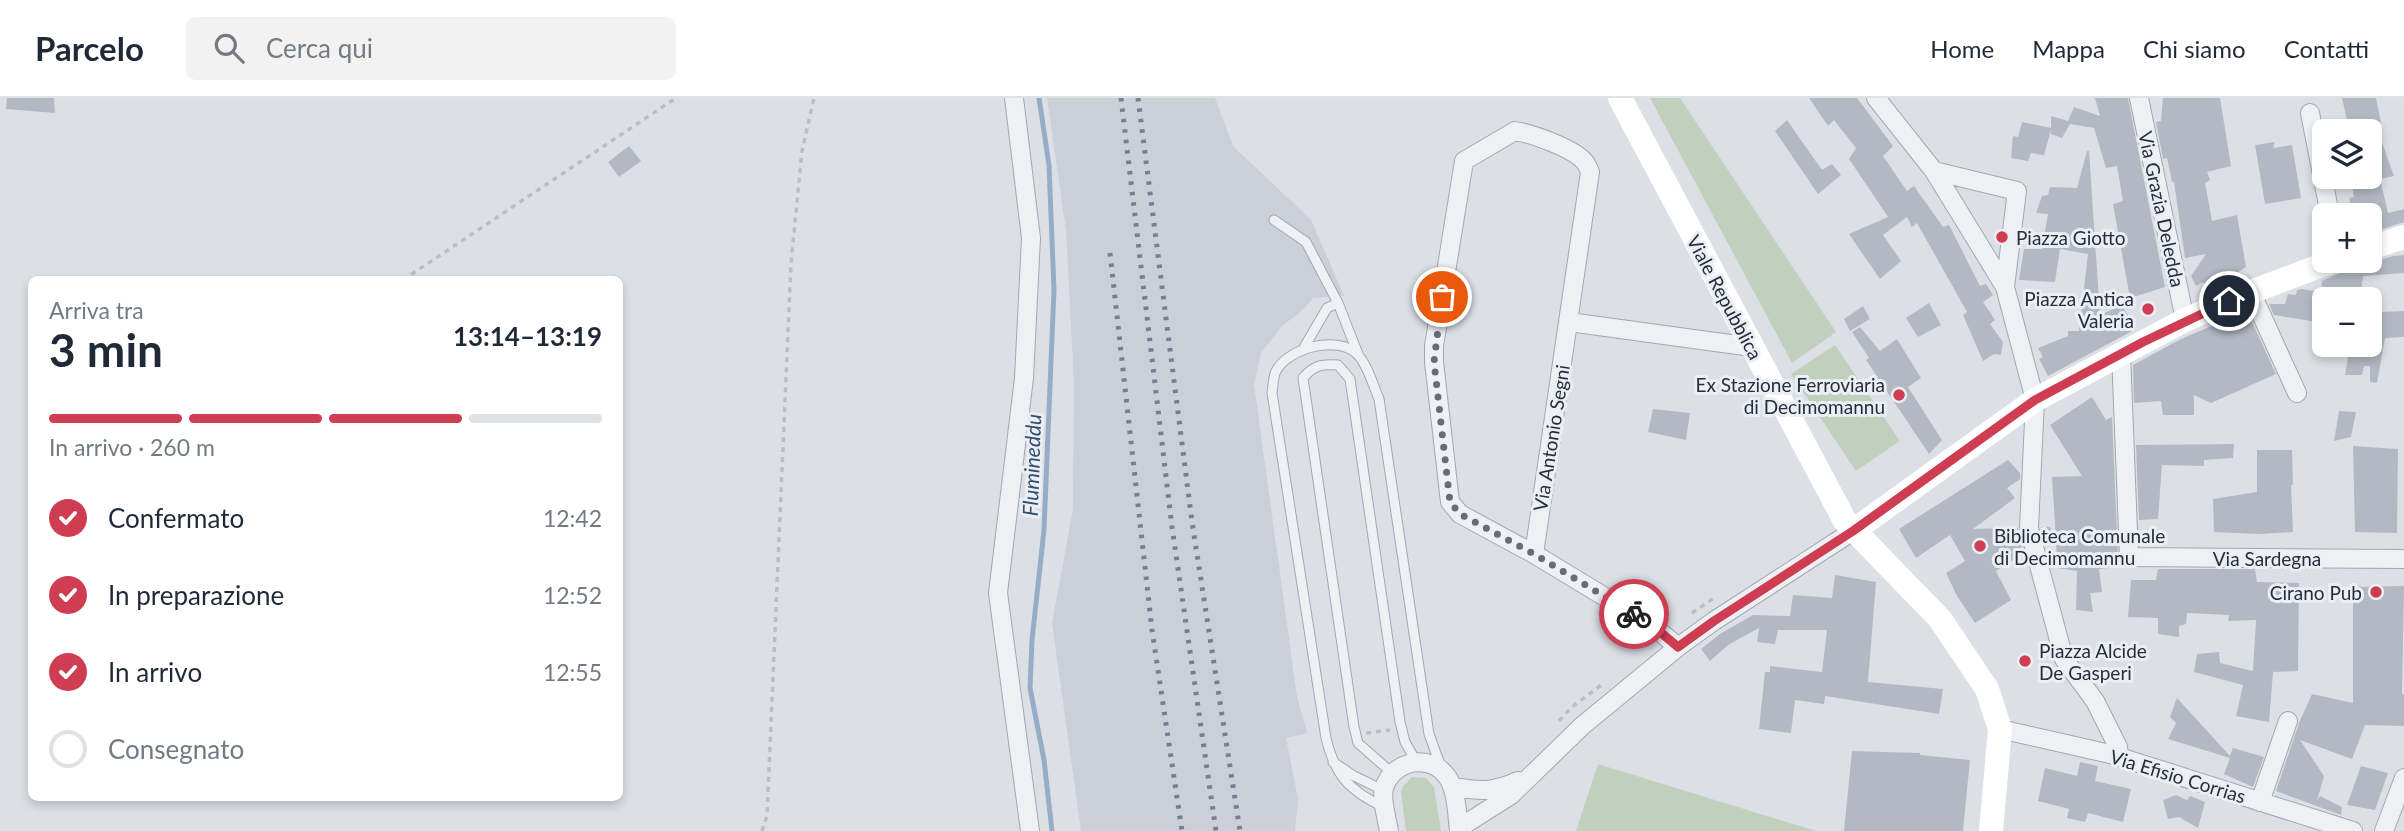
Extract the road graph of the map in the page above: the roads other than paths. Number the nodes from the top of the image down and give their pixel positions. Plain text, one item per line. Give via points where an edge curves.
1 (1014, 98) edge
2 (1620, 98) edge
3 (1876, 98) edge
4 (2139, 98) edge
5 (2310, 113) dead end
6 (1934, 171) junction
7 (2328, 203) edge
8 (1274, 220) dead end
9 (2404, 237) edge
10 (2382, 244) edge
11 (2312, 269) edge
12 (2005, 287) junction
13 (2251, 292) junction
14 (1338, 303) junction
15 (2185, 320) junction
16 (1569, 322) junction
17 (1752, 347) junction
18 (1301, 352) junction
19 (2121, 353) junction
20 (1359, 355) junction
21 (2297, 393) dead end
22 (2035, 400) junction
23 (1853, 531) junction
24 (1534, 554) junction
25 (2404, 559) edge
26 (1672, 642) junction
27 (2288, 721) dead end
28 (2000, 729) junction
29 (2119, 756) junction
30 (1332, 761) junction
31 (1416, 761) junction
32 (1392, 773) junction
33 (1531, 775) junction
34 (2404, 778) edge
35 (1447, 779) junction
36 (1384, 799) junction
37 (2260, 802) junction
38 (1459, 830) edge
39 (1030, 831) edge
40 (1388, 831) edge
41 (1990, 831) edge
42 (2353, 831) edge
43 (2384, 831) edge

1 - 39 street via 1031,238 1024,378 998,593
2 - 17 main road, Viale Repubblica
3 - 6 street
4 - 15 street, Via Grazia Deledda
5 - 7 street
6 - 12 street
6 - 12 street via 2017,191
8 - 14 lane via 1306,242
9 - 10 main road
11 - 13 main road
12 - 22 street
13 - 15 main road
13 - 21 street
14 - 18 lane via 1327,308
14 - 20 lane
15 - 19 main road
16 - 17 street
16 - 24 street, Via Antonio Segni
16 - 24 street, Via Antonio Segni via 1590,172 1585,161 1566,149 1515,131 1464,162 1434,362 1450,502 1460,514
17 - 23 main road, Viale Repubblica
18 - 20 lane via 1329,343 1346,346
18 - 30 lane via 1276,370 1272,393
19 - 22 main road
19 - 25 street, Via Sardegna via 2129,557
20 - 35 lane via 1379,399 1429,733
22 - 23 main road
22 - 29 street via 2029,528 2064,659 2095,701
23 - 26 street via 1714,621
23 - 28 main road, Viale Repubblica via 1940,619 1987,689
24 - 26 street
26 - 33 street
27 - 37 street
28 - 29 street, Via Efisio Corrias
28 - 41 main road
29 - 37 street, Via Efisio Corrias
30 - 36 lane
30 - 36 lane via 1341,779 1366,799
31 - 32 street
31 - 32 lane via 1402,728 1350,379 1338,365 1323,364 1303,378 1356,734 1358,743
31 - 35 street via 1431,764
32 - 36 street
33 - 35 street via 1497,790 1480,791
33 - 38 street via 1498,805
34 - 43 street
35 - 38 street
36 - 40 street
37 - 42 street, Via Efisio Corrias

